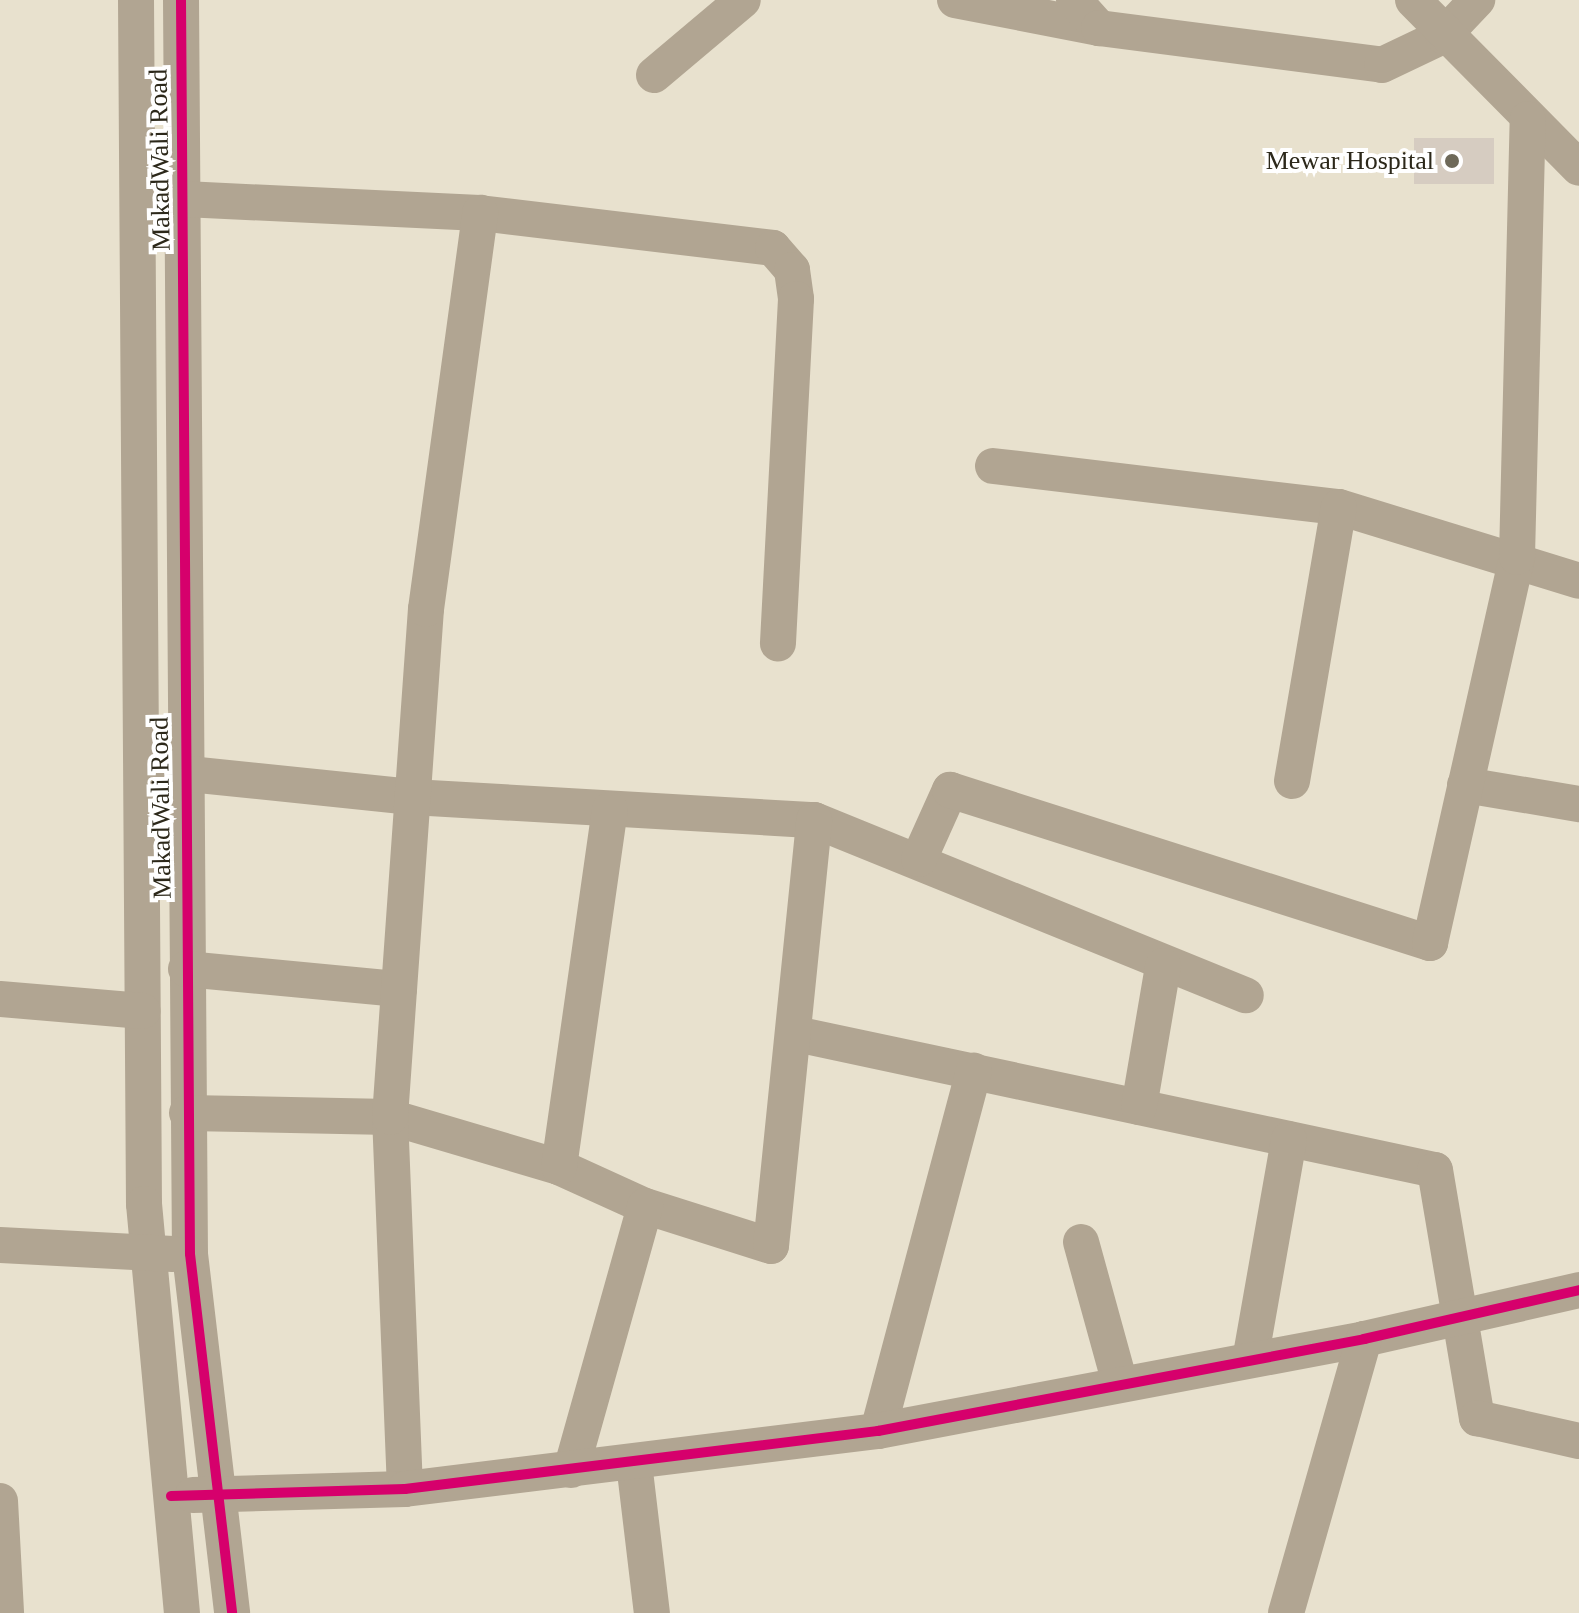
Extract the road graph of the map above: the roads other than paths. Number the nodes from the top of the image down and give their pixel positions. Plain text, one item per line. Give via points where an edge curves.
1 (743, 0) edge
2 (955, 0) edge
3 (1074, 0) edge
4 (1413, 0) edge
5 (1477, 0) edge
6 (189, 2) edge
7 (136, 5) edge
8 (1099, 28) junction
9 (1443, 36) junction
10 (654, 75) dead end
11 (1528, 119) junction
12 (1579, 168) edge
13 (184, 199) junction
14 (480, 213) junction
15 (993, 466) dead end
16 (1339, 507) junction
17 (1517, 557) junction
18 (1579, 581) edge
19 (778, 644) dead end
20 (140, 771) junction
21 (182, 771) junction
22 (1292, 781) dead end
23 (1465, 785) junction
24 (412, 797) junction
25 (1579, 804) edge
26 (610, 810) junction
27 (814, 820) junction
28 (919, 859) junction
29 (1163, 966) junction
30 (186, 969) junction
31 (399, 989) junction
32 (1246, 995) dead end
33 (0, 999) edge
34 (142, 1011) junction
35 (796, 1034) junction
36 (974, 1071) junction
37 (1139, 1107) junction
38 (187, 1113) junction
39 (390, 1117) junction
40 (1289, 1139) junction
41 (559, 1167) junction
42 (645, 1206) junction
43 (1081, 1242) dead end
44 (0, 1245) edge
45 (190, 1254) junction
46 (148, 1255) junction
47 (1579, 1290) edge
48 (1456, 1315) junction
49 (1364, 1339) junction
50 (1251, 1355) junction
51 (1120, 1384) junction
52 (878, 1431) junction
53 (1579, 1441) edge
54 (634, 1463) junction
55 (571, 1470) junction
56 (405, 1489) junction
57 (216, 1494) junction
58 (171, 1496) junction
59 (0, 1501) edge
60 (6, 1613) edge
61 (182, 1613) edge
62 (232, 1613) edge
63 (652, 1613) edge
64 (1286, 1613) edge

1 - 10 street
2 - 8 street
3 - 8 street
4 - 9 street
5 - 9 street
6 - 7 street
6 - 13 street, MakadWali Road
7 - 20 street
8 - 9 street via 1382,65
9 - 11 street
11 - 12 street
11 - 17 street
13 - 14 street
13 - 21 street, MakadWali Road
14 - 19 street via 754,242 785,258 796,299
14 - 24 street via 426,609
15 - 16 street
16 - 17 street
16 - 22 street
17 - 18 street
17 - 23 street
20 - 21 street
20 - 34 street
21 - 24 street
21 - 30 street, MakadWali Road
23 - 25 street
23 - 28 street via 1430,943 950,790
24 - 26 street
24 - 31 street
26 - 27 street
26 - 41 street
27 - 28 street
27 - 35 street
28 - 29 street
29 - 32 street
29 - 37 street
30 - 31 street
30 - 38 street, MakadWali Road
31 - 39 street
33 - 34 street
34 - 46 street
35 - 36 street
35 - 42 street via 771,1246
36 - 37 street
36 - 52 street
37 - 40 street
38 - 39 street
38 - 45 street, MakadWali Road
39 - 41 street
39 - 56 street
40 - 48 street via 1435,1170
40 - 50 street
41 - 42 street
42 - 55 street
43 - 51 street
44 - 46 street
45 - 46 street
45 - 57 street, MakadWali Road
46 - 58 street
47 - 48 street
48 - 49 street
48 - 53 street via 1477,1418
49 - 50 street
49 - 64 street
50 - 51 street
51 - 52 street
52 - 54 street
54 - 55 street
54 - 63 street
55 - 56 street
56 - 57 street
57 - 58 street
57 - 62 street, MakadWali Road
58 - 61 street
59 - 60 street

